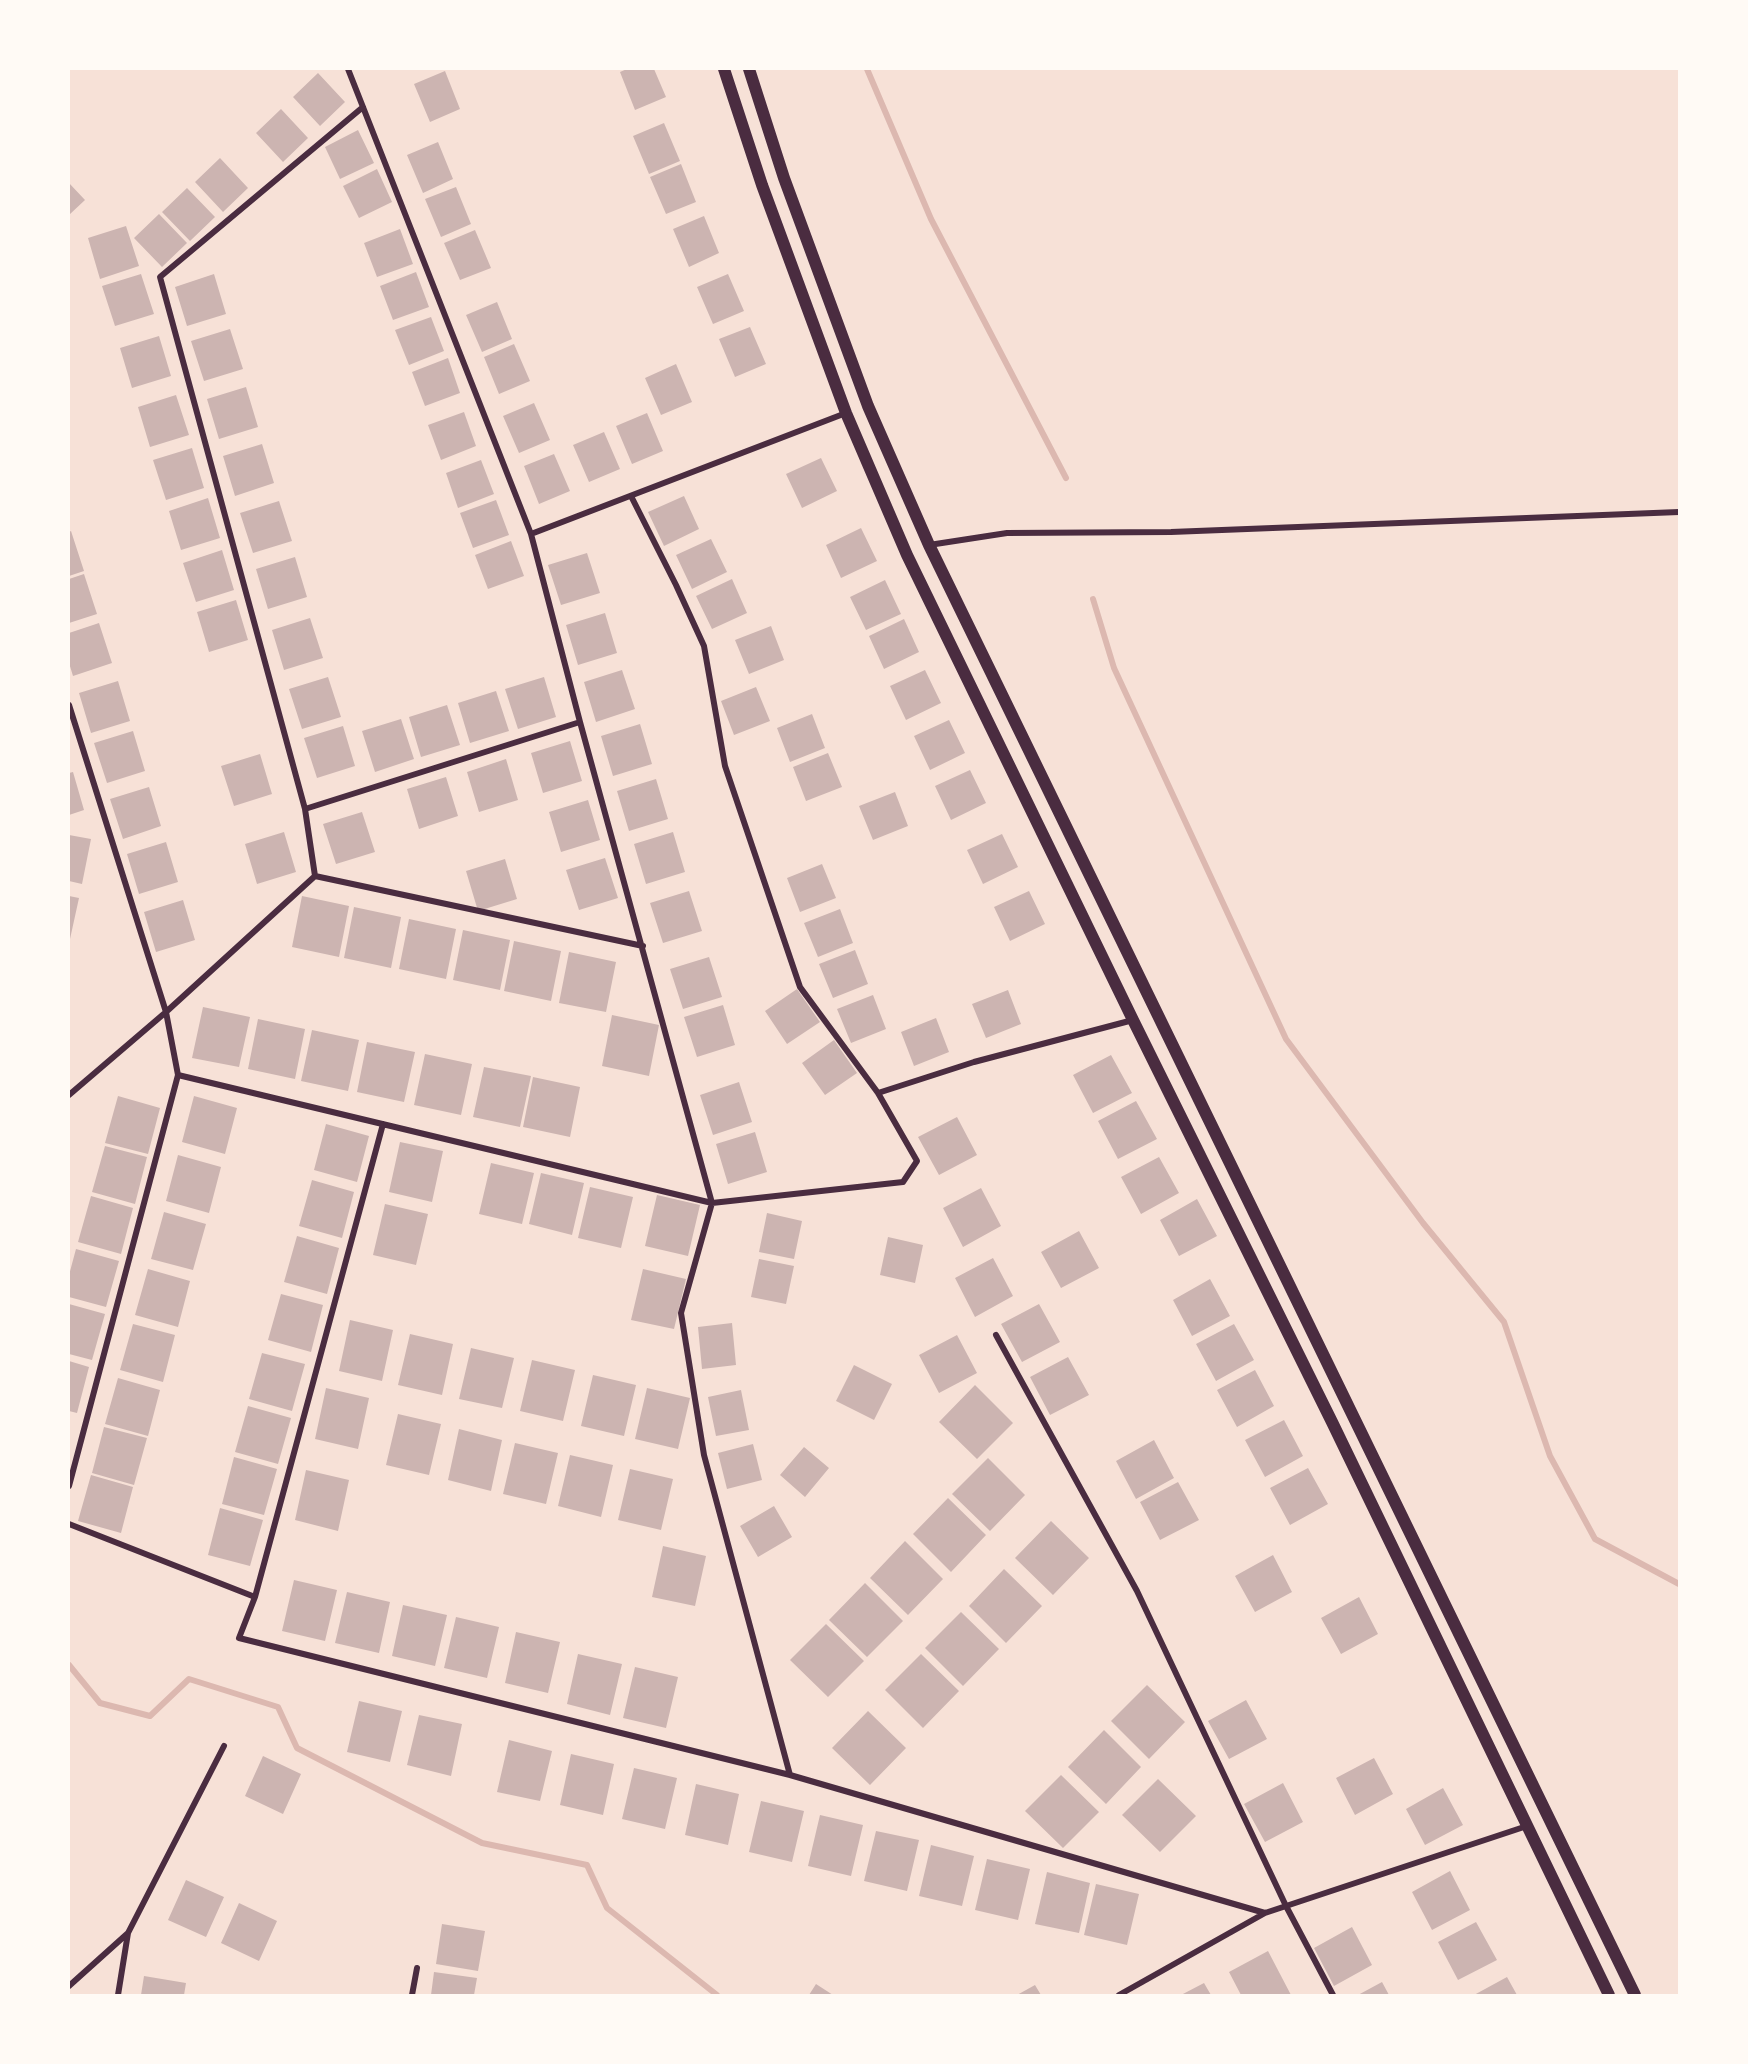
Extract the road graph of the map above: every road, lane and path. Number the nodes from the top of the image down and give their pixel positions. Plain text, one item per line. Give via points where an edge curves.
1 (348, 69) edge
2 (724, 69) edge
3 (749, 69) edge
4 (363, 107) junction
5 (846, 414) junction
6 (631, 496) junction
7 (1679, 512) edge
8 (531, 534) junction
9 (929, 545) junction
10 (69, 705) edge
11 (580, 722) junction
12 (305, 809) junction
13 (315, 876) junction
14 (643, 946) junction
15 (166, 1012) junction
16 (1132, 1020) junction
17 (178, 1075) junction
18 (878, 1093) junction
19 (69, 1095) edge
20 (383, 1124) junction
21 (712, 1203) junction
22 (996, 1335) dead end
23 (69, 1486) edge
24 (69, 1524) edge
25 (255, 1597) junction
26 (224, 1746) dead end
27 (790, 1775) junction
28 (1527, 1826) junction
29 (1286, 1906) junction
30 (1265, 1912) junction
31 (128, 1933) junction
32 (417, 1968) dead end
33 (69, 1986) edge
34 (118, 1995) edge
35 (412, 1995) edge
36 (1119, 1995) edge
37 (1333, 1995) edge
38 (1609, 1995) edge
39 (1635, 1995) edge

1 - 4 street
2 - 5 main road via 762,186
3 - 9 main road via 784,178 860,383
4 - 8 street
4 - 12 street via 160,278
5 - 6 street
5 - 16 main road via 907,555
6 - 8 street
6 - 18 street via 704,646 725,766 801,987
7 - 9 street via 1171,532 1007,533
8 - 11 street
9 - 39 main road
10 - 15 street
11 - 12 street
11 - 14 street
12 - 13 street
13 - 14 street
13 - 15 street
14 - 21 street
15 - 17 street
15 - 19 street
16 - 18 street via 974,1062
16 - 28 main road
17 - 20 street
17 - 23 street
18 - 21 street via 917,1161 903,1182
20 - 21 street
20 - 25 street
21 - 27 street via 681,1313 704,1455
22 - 29 street via 1137,1591
24 - 25 street
25 - 27 street via 239,1638
26 - 31 street
27 - 30 street
28 - 29 street
28 - 38 main road
29 - 30 street
29 - 37 street
30 - 36 street
31 - 33 street
31 - 34 street
32 - 35 street

